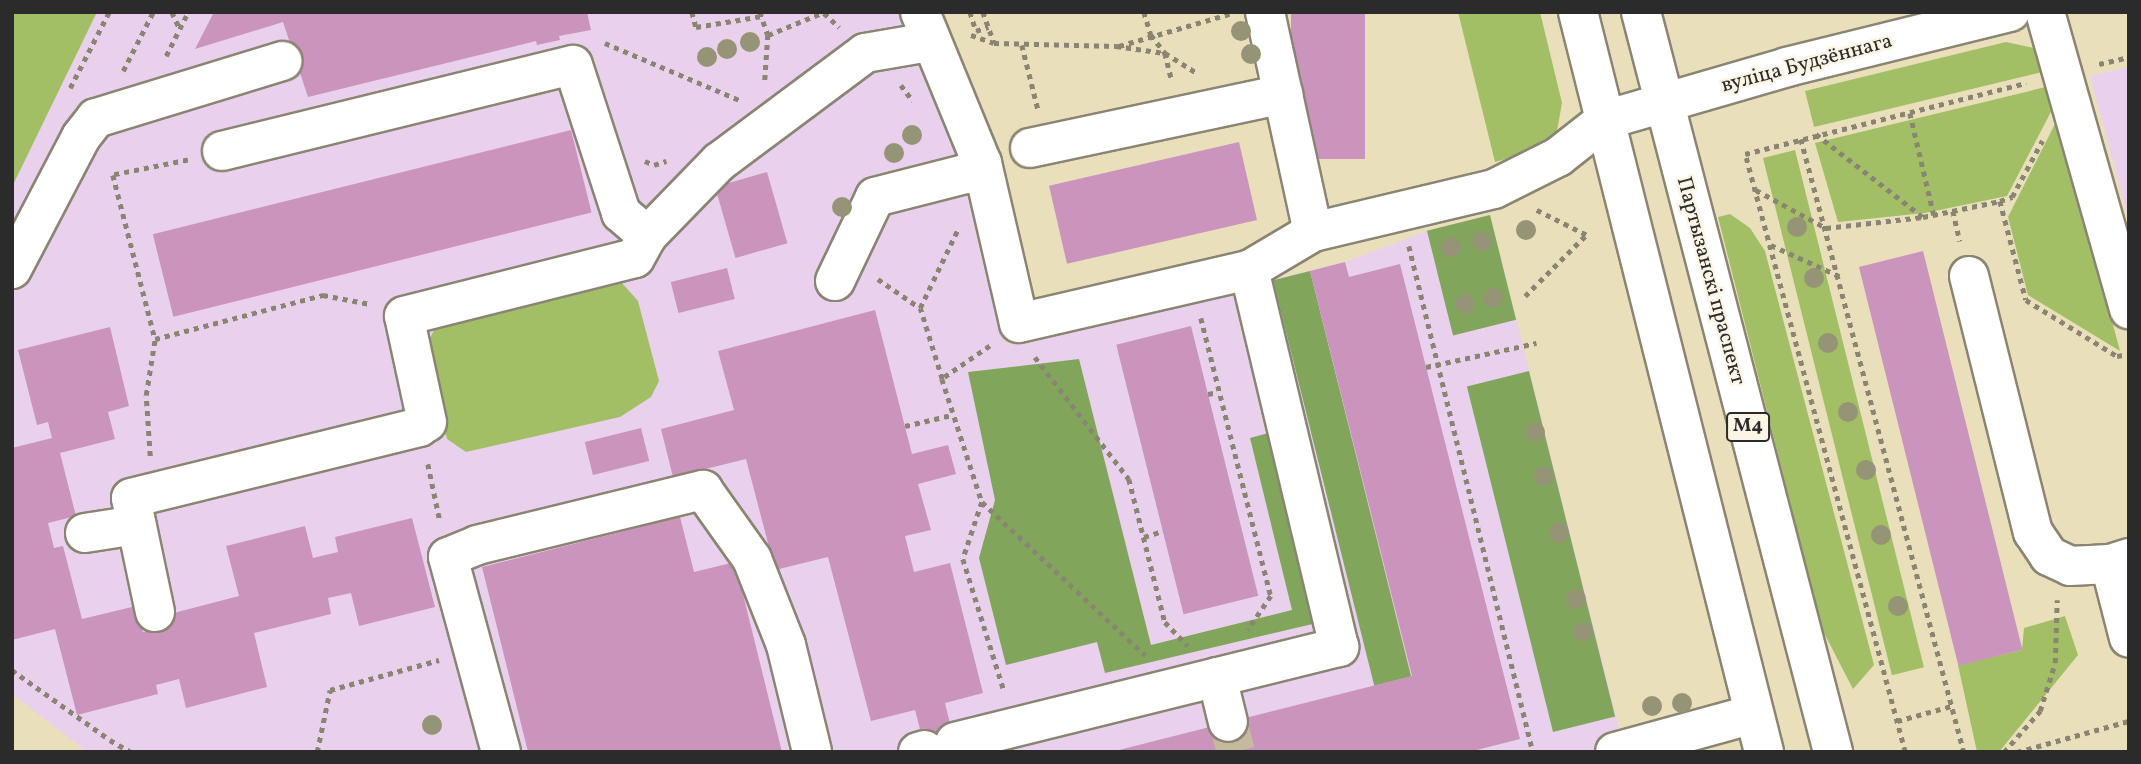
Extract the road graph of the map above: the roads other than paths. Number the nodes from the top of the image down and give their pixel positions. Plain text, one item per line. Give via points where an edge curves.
1 (1265, 12) edge
2 (1578, 12) edge
3 (1641, 12) edge
4 (2010, 12) edge
5 (2045, 12) edge
6 (924, 24) edge
7 (283, 61) dead end
8 (1283, 94) junction
9 (1664, 102) junction
10 (1605, 120) junction
11 (1039, 146) road end
12 (222, 151) dead end
13 (982, 163) junction
14 (1313, 232) junction
15 (647, 236) junction
16 (12, 269) edge
17 (841, 269) road end
18 (1249, 270) junction
19 (1969, 276) dead end
20 (2129, 309) edge
21 (136, 525) junction
22 (85, 533) dead end
23 (2119, 561) edge
24 (155, 612) dead end
25 (2129, 638) edge
26 (1217, 677) junction
27 (1754, 714) junction
28 (1228, 722) tunnel mouth
29 (933, 748) edge
30 (501, 752) edge
31 (811, 752) edge
32 (1615, 752) edge
33 (1764, 752) edge
34 (1833, 752) edge

1 - 8 main road
2 - 10 main road
3 - 9 main road, Партызанскі праспект / М4
4 - 9 main road, вуліца Будзённага
5 - 20 main road
6 - 13 main road
6 - 15 main road via 865,53 719,162
7 - 16 main road via 96,118 81,137
8 - 11 main road
8 - 14 main road
9 - 10 main road, вуліца Будзённага
9 - 34 main road, Партызанскі праспект / М4
10 - 14 main road via 1558,157 1494,189
10 - 27 main road
12 - 15 main road via 573,65 621,213
13 - 17 main road via 965,174 876,197
13 - 18 main road via 1019,323
14 - 18 main road
15 - 21 main road via 635,258 404,316 427,422 419,427 131,498
18 - 26 main road via 1339,647
19 - 23 main road via 2033,532 2049,556 2070,566
21 - 22 main road
21 - 24 main road
23 - 25 main road
26 - 28 main road
26 - 29 main road
27 - 32 main road
27 - 33 main road
30 - 31 main road via 449,557 477,545 702,490 752,559 786,645

